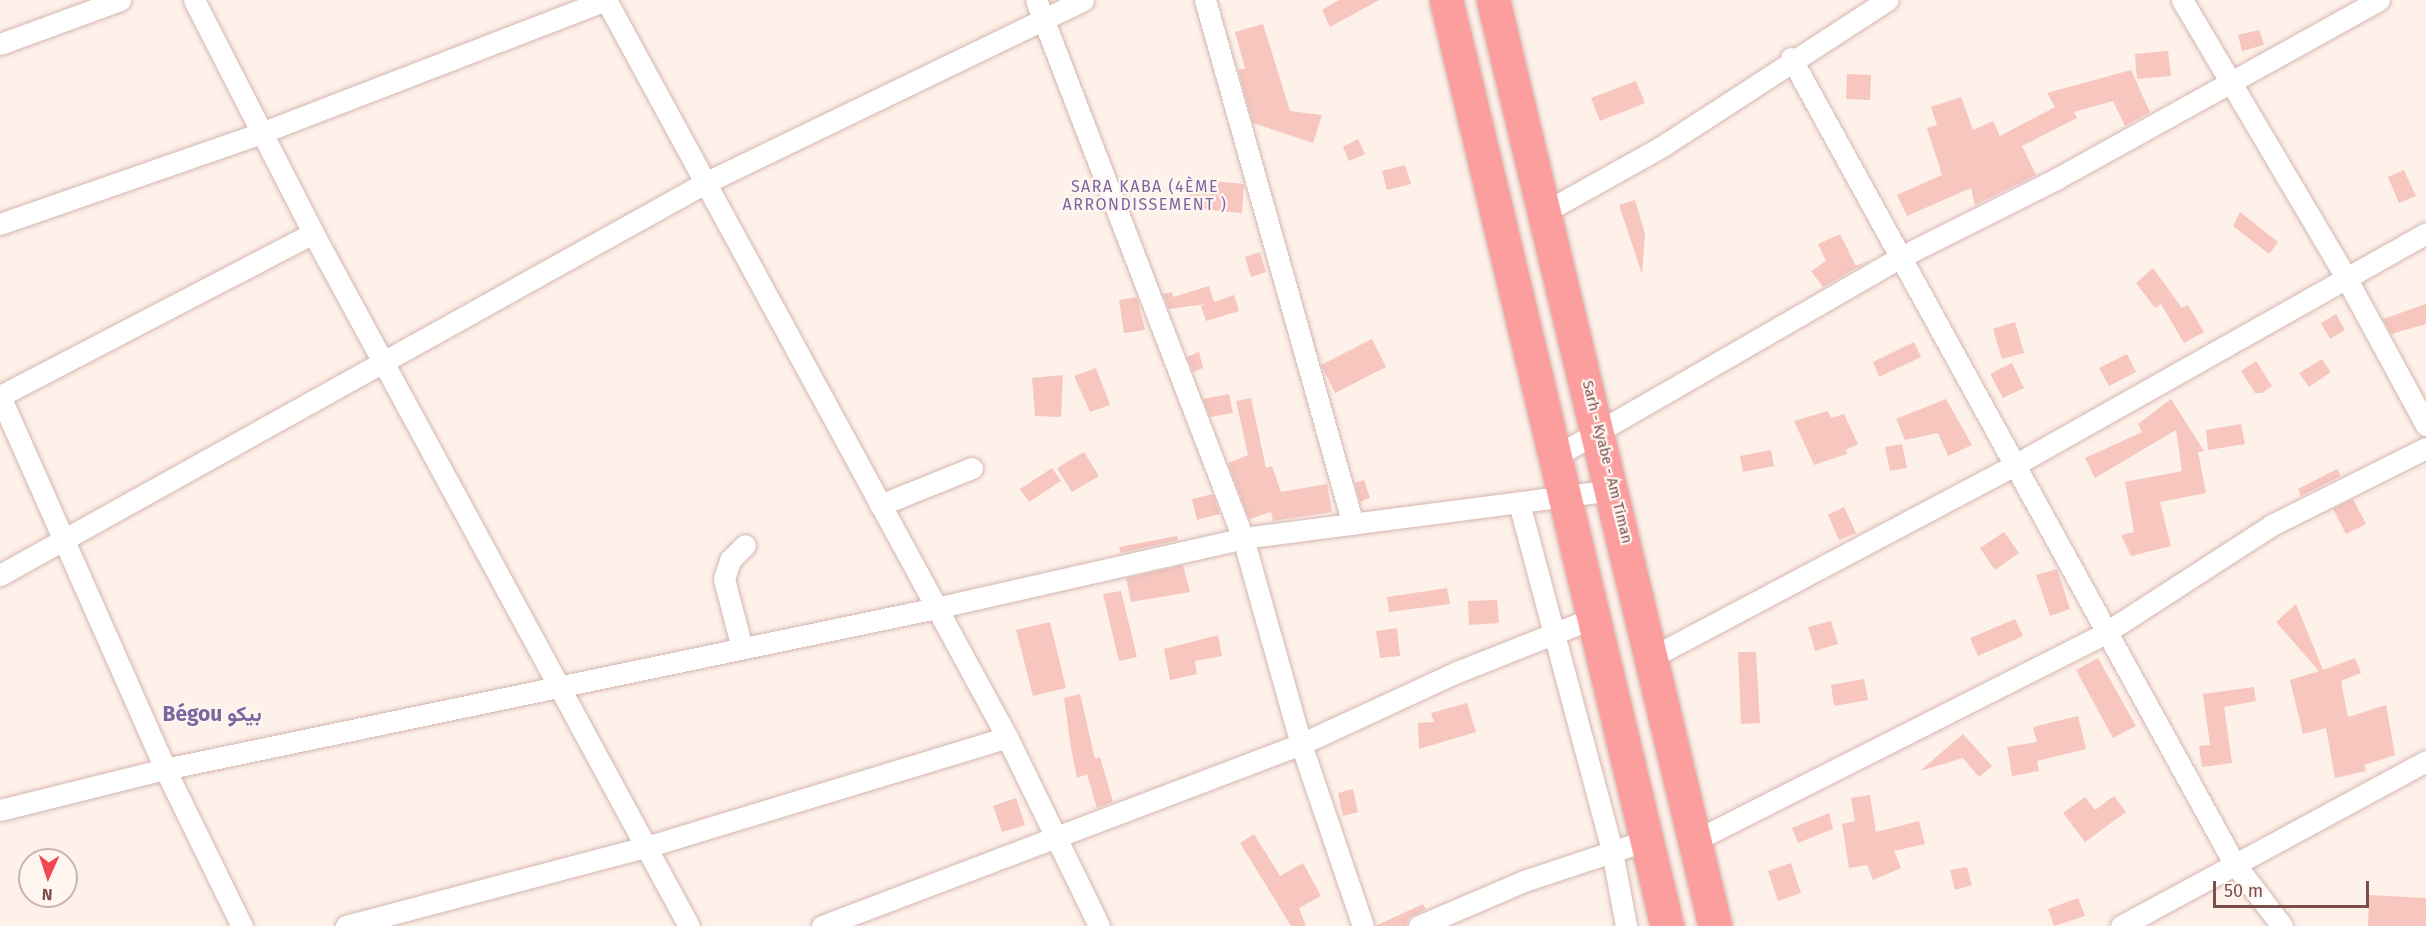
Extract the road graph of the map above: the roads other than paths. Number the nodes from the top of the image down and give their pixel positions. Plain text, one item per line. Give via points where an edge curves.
1 (120, 0) edge
2 (194, 0) edge
3 (606, 0) edge
4 (1083, 0) edge
5 (1205, 0) edge
6 (1446, 0) edge
7 (1493, 0) edge
8 (1887, 0) edge
9 (2182, 0) edge
10 (2379, 0) edge
11 (1040, 9) edge
12 (0, 44) edge
13 (1791, 58) junction
14 (2226, 81) junction
15 (261, 133) junction
16 (703, 184) junction
17 (1541, 214) junction
18 (0, 224) edge
19 (313, 233) junction
20 (2426, 233) edge
21 (1901, 257) junction
22 (2344, 274) junction
23 (382, 359) junction
24 (0, 396) edge
25 (2426, 425) edge
26 (1600, 431) junction
27 (2426, 448) edge
28 (1556, 456) junction
29 (2013, 466) junction
30 (972, 468) dead end
31 (1615, 490) junction
32 (1566, 498) junction
33 (1519, 503) junction
34 (880, 506) junction
35 (1352, 521) junction
36 (66, 535) junction
37 (1243, 538) junction
38 (745, 545) dead end
39 (0, 575) edge
40 (936, 608) junction
41 (1596, 617) junction
42 (1556, 633) junction
43 (2105, 633) junction
44 (742, 648) junction
45 (1654, 656) junction
46 (559, 685) junction
47 (1007, 737) junction
48 (1301, 744) junction
49 (2426, 761) edge
50 (165, 770) junction
51 (0, 810) edge
52 (1055, 840) junction
53 (1647, 840) junction
54 (1694, 841) junction
55 (646, 847) junction
56 (1612, 851) junction
57 (2234, 863) junction
58 (242, 926) edge
59 (346, 926) edge
60 (689, 926) edge
61 (822, 926) edge
62 (1100, 926) edge
63 (1363, 926) edge
64 (1419, 926) edge
65 (1626, 926) edge
66 (1667, 926) edge
67 (1715, 926) edge
68 (2121, 926) edge
69 (2282, 926) edge

1 - 12 street
2 - 15 street
3 - 15 street
3 - 16 street
4 - 11 street
5 - 35 street
6 - 28 highway
7 - 17 highway, Sarh - Kyabe - Am Timan
8 - 13 street
9 - 14 street
10 - 14 street
11 - 16 street
11 - 37 street
13 - 17 street via 1661,147
13 - 21 street
14 - 21 street via 2056,179
14 - 22 street
15 - 18 street
15 - 19 street
16 - 23 street
16 - 34 street
17 - 26 highway, Sarh - Kyabe - Am Timan
19 - 23 street
19 - 24 street
20 - 22 street
21 - 26 street
21 - 29 street
22 - 25 street
22 - 29 street
23 - 36 street
23 - 46 street
24 - 36 street
26 - 28 street
26 - 31 highway, Sarh - Kyabe - Am Timan
27 - 43 street via 2272,525
28 - 32 highway
29 - 43 street
29 - 45 street
30 - 34 street
31 - 32 street
31 - 45 highway, Sarh - Kyabe - Am Timan
32 - 33 street
32 - 41 highway
33 - 35 street
33 - 42 street
34 - 40 street
35 - 37 street
36 - 39 street
36 - 50 street
37 - 40 street
37 - 48 street
38 - 44 street via 730,560 724,579
40 - 44 street
40 - 47 street
41 - 42 street
41 - 53 highway
42 - 48 street
42 - 56 street
43 - 54 street
43 - 57 street
44 - 46 street
45 - 54 highway, Sarh - Kyabe - Am Timan
46 - 50 street
46 - 55 street
47 - 52 street
47 - 55 street
48 - 52 street
48 - 63 street
49 - 57 street
50 - 51 street
50 - 58 street
52 - 61 street
52 - 62 street
53 - 56 street
53 - 66 highway
54 - 67 highway, Sarh - Kyabe - Am Timan
55 - 59 street
55 - 60 street
56 - 64 street via 1524,881
56 - 65 street
57 - 68 street
57 - 69 street

